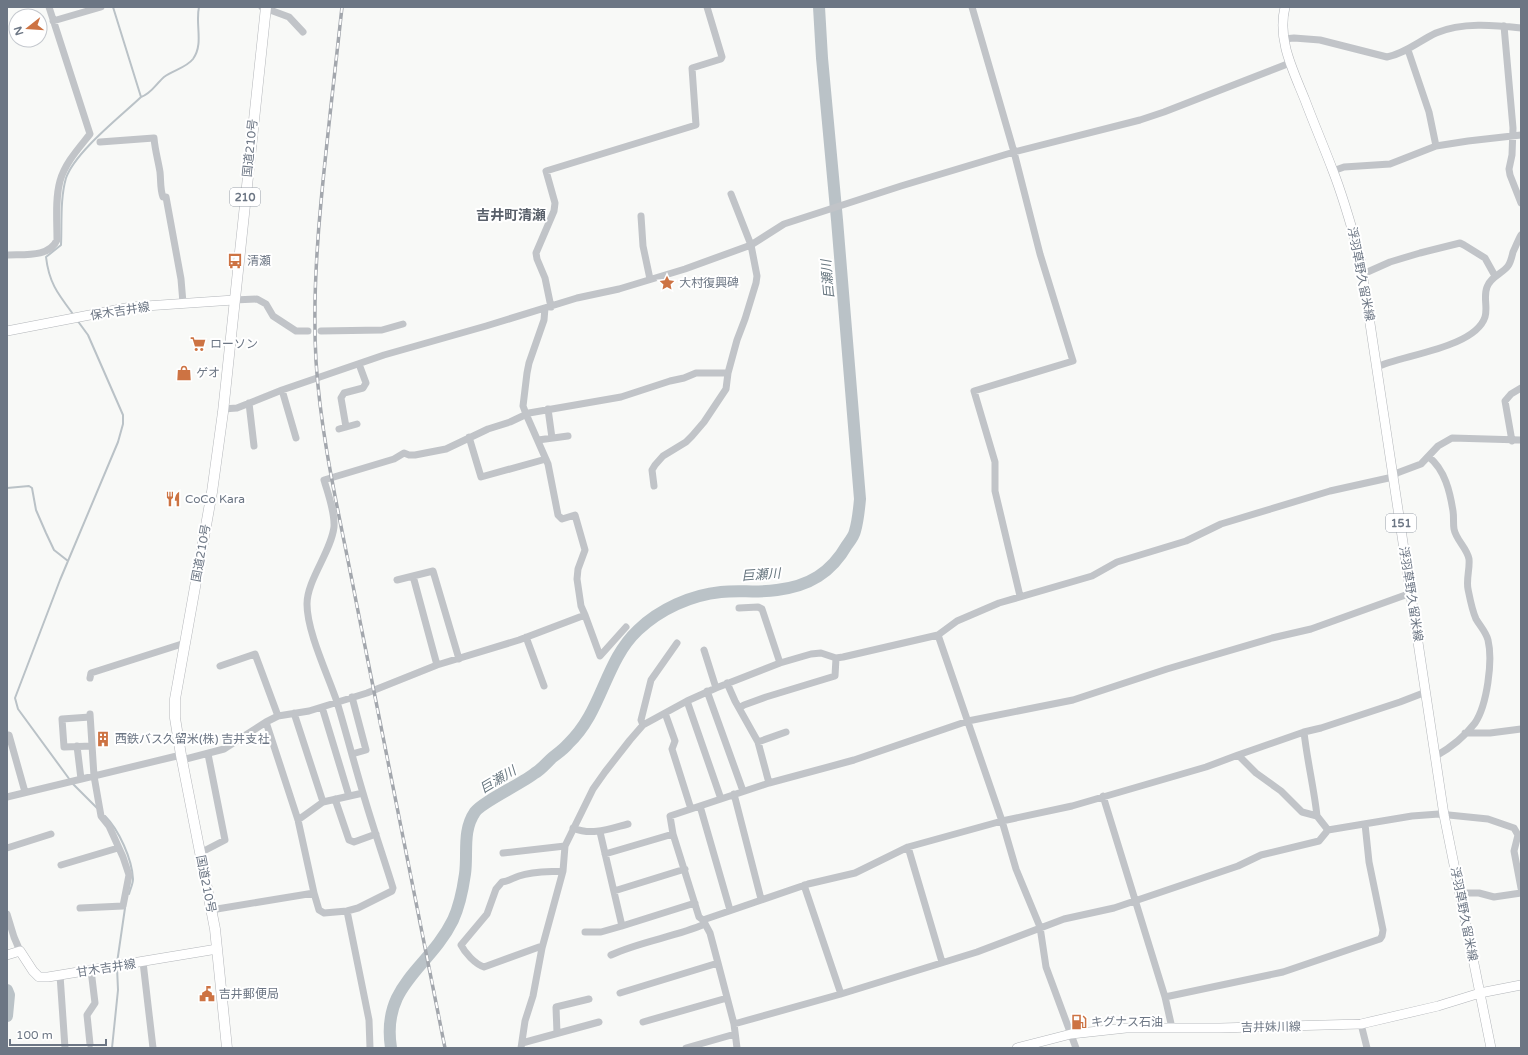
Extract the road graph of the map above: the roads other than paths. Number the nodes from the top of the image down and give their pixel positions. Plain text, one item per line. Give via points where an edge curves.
1 (49, 7) edge
2 (101, 7) edge
3 (264, 7) edge
4 (707, 7) edge
5 (972, 7) edge
6 (1285, 7) edge
7 (54, 21) junction
8 (1504, 26) junction
9 (1521, 28) edge
10 (303, 32) dead end
11 (1284, 39) junction
12 (1408, 50) junction
13 (1290, 64) junction
14 (1513, 136) junction
15 (1521, 136) edge
16 (100, 142) dead end
17 (1436, 146) junction
18 (1014, 152) junction
19 (1333, 171) junction
20 (731, 194) dead end
21 (1521, 203) edge
22 (641, 216) dead end
23 (1521, 235) edge
24 (751, 244) junction
25 (7, 255) edge
26 (1363, 274) junction
27 (1495, 276) junction
28 (650, 279) junction
29 (234, 300) junction
30 (183, 303) junction
31 (548, 307) junction
32 (404, 324) dead end
33 (7, 331) edge
34 (308, 331) dead end
35 (321, 331) dead end
36 (359, 364) junction
37 (1377, 368) junction
38 (728, 373) junction
39 (1521, 388) edge
40 (282, 390) junction
41 (249, 403) junction
42 (223, 409) junction
43 (548, 409) junction
44 (525, 412) junction
45 (357, 424) dead end
46 (568, 436) dead end
47 (469, 437) junction
48 (296, 438) dead end
49 (552, 438) junction
50 (538, 440) junction
51 (1512, 440) junction
52 (1521, 440) edge
53 (254, 446) dead end
54 (1429, 457) junction
55 (546, 459) junction
56 (1393, 477) junction
57 (654, 486) dead end
58 (413, 576) junction
59 (398, 580) dead end
60 (1411, 593) junction
61 (1020, 596) junction
62 (739, 608) dead end
63 (584, 615) junction
64 (626, 627) dead end
65 (938, 634) junction
66 (526, 637) junction
67 (185, 642) junction
68 (677, 643) dead end
69 (704, 650) dead end
70 (836, 658) junction
71 (459, 659) junction
72 (780, 663) junction
73 (437, 665) junction
74 (220, 666) dead end
75 (90, 678) dead end
76 (727, 683) junction
77 (544, 686) dead end
78 (716, 688) junction
79 (707, 691) junction
80 (1426, 692) junction
81 (352, 697) junction
82 (687, 701) junction
83 (337, 702) junction
84 (322, 707) junction
85 (739, 708) junction
86 (294, 712) junction
87 (665, 712) junction
88 (278, 716) junction
89 (968, 721) junction
90 (266, 722) junction
91 (643, 725) junction
92 (1521, 729) edge
93 (786, 732) dead end
94 (1304, 732) junction
95 (1465, 733) junction
96 (7, 735) edge
97 (758, 742) junction
98 (77, 746) junction
99 (92, 746) junction
100 (208, 754) junction
101 (352, 754) junction
102 (1238, 755) junction
103 (1436, 756) junction
104 (182, 758) junction
105 (94, 776) junction
106 (81, 779) junction
107 (769, 783) junction
108 (743, 791) junction
109 (25, 792) junction
110 (363, 792) junction
111 (734, 794) junction
112 (7, 796) edge
113 (349, 796) junction
114 (1103, 796) junction
115 (335, 799) junction
116 (722, 799) junction
117 (323, 802) junction
118 (700, 806) junction
119 (691, 809) junction
120 (1444, 815) junction
121 (1317, 816) junction
122 (298, 820) junction
123 (1002, 821) junction
124 (628, 824) dead end
125 (1365, 824) junction
126 (573, 828) junction
127 (1328, 830) junction
128 (600, 832) junction
129 (51, 834) dead end
130 (376, 834) junction
131 (673, 834) junction
132 (1519, 835) edge
133 (565, 846) junction
134 (908, 847) junction
135 (7, 848) edge
136 (118, 848) junction
137 (200, 853) junction
138 (502, 853) dead end
139 (605, 854) junction
140 (60, 865) dead end
141 (685, 869) junction
142 (563, 871) junction
143 (804, 885) junction
144 (1521, 888) edge
145 (614, 891) junction
146 (314, 893) junction
147 (1460, 893) junction
148 (1521, 893) edge
149 (762, 899) junction
150 (1135, 901) junction
151 (695, 903) junction
152 (80, 908) dead end
153 (212, 910) junction
154 (730, 910) junction
155 (347, 911) junction
156 (7, 915) edge
157 (704, 922) junction
158 (622, 926) junction
159 (1040, 927) junction
160 (586, 932) dead end
161 (542, 948) junction
162 (217, 949) junction
163 (20, 951) junction
164 (611, 955) dead end
165 (7, 956) edge
166 (143, 962) junction
167 (942, 962) junction
168 (718, 963) junction
169 (91, 970) junction
170 (60, 975) junction
171 (1521, 985) edge
172 (620, 993) dead end
173 (1480, 993) junction
174 (841, 994) junction
175 (1165, 997) junction
176 (727, 998) junction
177 (589, 999) dead end
178 (599, 1022) dead end
179 (643, 1022) dead end
180 (734, 1024) junction
181 (1361, 1024) junction
182 (1172, 1028) junction
183 (557, 1033) junction
184 (735, 1034) junction
185 (1071, 1034) junction
186 (90, 1044) dead end
187 (522, 1046) edge
188 (65, 1048) edge
189 (153, 1048) edge
190 (227, 1048) edge
191 (370, 1048) edge
192 (686, 1048) edge
193 (737, 1048) edge
194 (1017, 1048) edge
195 (1076, 1048) edge
196 (1367, 1048) edge
197 (1491, 1048) edge

1 - 7 street
2 - 7 street
3 - 10 street via 289,18
3 - 29 highway, 国道210号 / 210
4 - 31 street via 722,57 692,68 696,125 546,171 555,203 536,252 545,278
5 - 18 street
6 - 11 main road, 浮羽草野久留米線 / 151 via 1282,19
7 - 25 street via 90,134 64,170 60,181 55,244 40,254
8 - 9 street
8 - 12 street via 1459,26 1436,34
8 - 14 street
11 - 12 street via 1320,40 1387,57
11 - 13 main road, 浮羽草野久留米線 / 151
12 - 17 street via 1429,112
13 - 18 street via 1140,120
13 - 19 main road, 浮羽草野久留米線 / 151
14 - 15 street
14 - 17 street
14 - 21 street via 1510,175
16 - 30 street via 154,138 161,190 163,197 166,197 181,279
17 - 19 street via 1390,164 1344,167
18 - 24 street via 784,224
18 - 61 street via 1040,256 1073,362 974,391 996,462 995,491
19 - 26 main road, 浮羽草野久留米線 / 151 via 1347,210
20 - 24 street
22 - 28 street via 642,246
23 - 27 street via 1509,264
24 - 28 street via 685,269
24 - 38 street via 756,283
26 - 27 street via 1420,253 1464,244 1485,258
26 - 37 main road, 浮羽草野久留米線 / 151
27 - 37 street via 1487,287 1485,317 1469,335 1442,348
28 - 31 street
29 - 30 main road, 保木吉井線
29 - 34 street via 257,299 266,304 273,316 296,331
29 - 42 highway, 国道210号 / 210
30 - 33 main road, 保木吉井線 via 131,307
31 - 36 street
31 - 44 street via 529,363
32 - 35 street via 382,330
36 - 40 street
36 - 45 street via 366,383 363,388 344,393 341,398 342,428
37 - 56 main road, 浮羽草野久留米線 / 151
38 - 43 street via 696,373 621,397
38 - 57 street via 726,389 704,422 686,442 663,456 655,465 652,470
39 - 51 street via 1505,401
40 - 41 street
40 - 48 street
41 - 42 street
41 - 53 street
42 - 67 highway, 国道210号 / 210 via 212,492
43 - 44 street
43 - 49 street
44 - 47 street via 510,422
44 - 50 street
46 - 49 street
47 - 55 street via 481,477
47 - 83 street via 435,452 415,455 404,453 394,459 324,480 334,527 308,592 307,604 312,633
49 - 50 street
50 - 55 street
51 - 52 street
51 - 54 street via 1452,438 1438,446
54 - 56 street via 1422,464 1397,473
54 - 95 street via 1444,476 1453,510 1454,529 1469,559 1468,588 1474,614 1488,641 1489,675 1483,704 1474,723
55 - 63 street via 558,515 562,519 575,515 585,550 577,579
56 - 60 main road, 浮羽草野久留米線 / 151
56 - 61 street via 1330,491 1230,521 1186,540 1117,562 1092,576
58 - 59 street
58 - 71 street via 433,571
58 - 73 street
60 - 80 main road, 浮羽草野久留米線 / 151
60 - 89 street via 1311,629 1167,669 1073,700
61 - 65 street via 972,614
62 - 72 street via 762,609
63 - 64 street via 600,656
63 - 66 street
65 - 70 street
65 - 89 street
66 - 71 street
66 - 77 street
67 - 75 street via 90,673
67 - 104 highway, 国道210号 / 210 via 175,699 175,718
68 - 91 street via 651,680 641,720
69 - 78 street
70 - 72 street via 821,653
70 - 85 street via 835,676
71 - 73 street
72 - 76 street
73 - 81 street
74 - 88 street via 255,654
76 - 78 street
76 - 85 street
78 - 79 street
79 - 82 street
79 - 108 street
80 - 94 street
80 - 103 main road, 浮羽草野久留米線 / 151
81 - 83 street
81 - 101 street via 366,750
82 - 87 street
82 - 116 street
83 - 84 street
83 - 101 street
84 - 86 street
84 - 113 street
85 - 97 street
86 - 88 street
86 - 117 street
87 - 91 street
87 - 119 street via 675,740 672,749
88 - 90 street
89 - 107 street via 854,760
89 - 123 street
90 - 100 street via 224,749
90 - 122 street
91 - 126 street via 593,789
92 - 95 street via 1490,734
93 - 97 street
94 - 102 street
94 - 121 street
95 - 103 street
96 - 109 street
97 - 107 street
98 - 99 street
98 - 99 street via 64,747 62,719 90,716
98 - 106 street
99 - 105 street
100 - 104 street
100 - 137 street via 225,840
101 - 110 street
102 - 114 street via 1206,767
102 - 121 street via 1302,812
103 - 120 main road, 浮羽草野久留米線 / 151
104 - 105 street
104 - 137 highway, 国道210号 / 210
105 - 106 street
105 - 136 street via 101,813
106 - 109 street
107 - 108 street
108 - 111 street
109 - 112 street
110 - 113 street
110 - 130 street
111 - 116 street
111 - 149 street
113 - 115 street
114 - 123 street via 1051,811
114 - 150 street
115 - 117 street
115 - 130 street via 349,840 354,842
116 - 118 street
117 - 122 street
118 - 119 street
118 - 154 street
119 - 131 street via 670,816
120 - 125 street via 1412,816
120 - 132 street via 1488,819 1514,828
120 - 147 main road, 浮羽草野久留米線 / 151
121 - 127 street
122 - 146 street
123 - 134 street
123 - 159 street via 1016,869
124 - 128 street
125 - 127 street
125 - 175 street via 1369,862 1383,930 1380,939 1283,972
126 - 128 street
126 - 133 street
127 - 150 street via 1319,841 1261,855 1238,866
128 - 139 street
129 - 135 street
130 - 155 street via 393,888 392,892
131 - 139 street
131 - 141 street
132 - 144 street via 1514,851
133 - 138 street
133 - 142 street
134 - 143 street via 855,873
134 - 167 street
136 - 140 street
136 - 152 street via 129,875 123,906
137 - 153 highway, 国道210号 / 210
139 - 145 street
141 - 145 street
141 - 151 street
142 - 161 street
142 - 161 street via 530,873 502,882 496,889 487,914 461,945 478,965 484,967
143 - 149 street
143 - 174 street
145 - 158 street
146 - 153 street
146 - 155 street via 321,912
147 - 148 street via 1479,893 1494,897
147 - 173 main road, 浮羽草野久留米線 / 151
149 - 154 street
150 - 159 street
150 - 175 street
151 - 157 street via 699,917
151 - 158 street
153 - 162 highway, 国道210号 / 210
154 - 157 street
155 - 191 street via 369,1020
156 - 163 street
157 - 164 street via 685,932 623,949
157 - 168 street via 710,933
158 - 160 street via 601,932
159 - 167 street via 977,952
159 - 185 street via 1046,967
161 - 187 street via 533,996 525,1021
162 - 166 main road, 甘木吉井線
162 - 190 highway, 国道210号 / 210
163 - 165 main road
163 - 170 main road, 甘木吉井線 via 39,976
166 - 169 main road, 甘木吉井線
166 - 189 street
167 - 174 street
168 - 172 street
168 - 176 street
169 - 170 main road, 甘木吉井線
169 - 186 street via 95,1004 87,1015
170 - 188 street
171 - 173 main road, 吉井妹川線
173 - 181 main road, 吉井妹川線
173 - 197 main road, 浮羽草野久留米線 / 151
174 - 180 street
175 - 182 street
176 - 179 street
176 - 180 street
177 - 183 street via 556,1007
178 - 183 street
180 - 184 street
181 - 182 main road, 吉井妹川線
181 - 196 street
182 - 185 main road, 吉井妹川線 via 1126,1028
183 - 187 street
184 - 192 street
184 - 193 street
185 - 194 main road, 吉井妹川線
185 - 195 street

